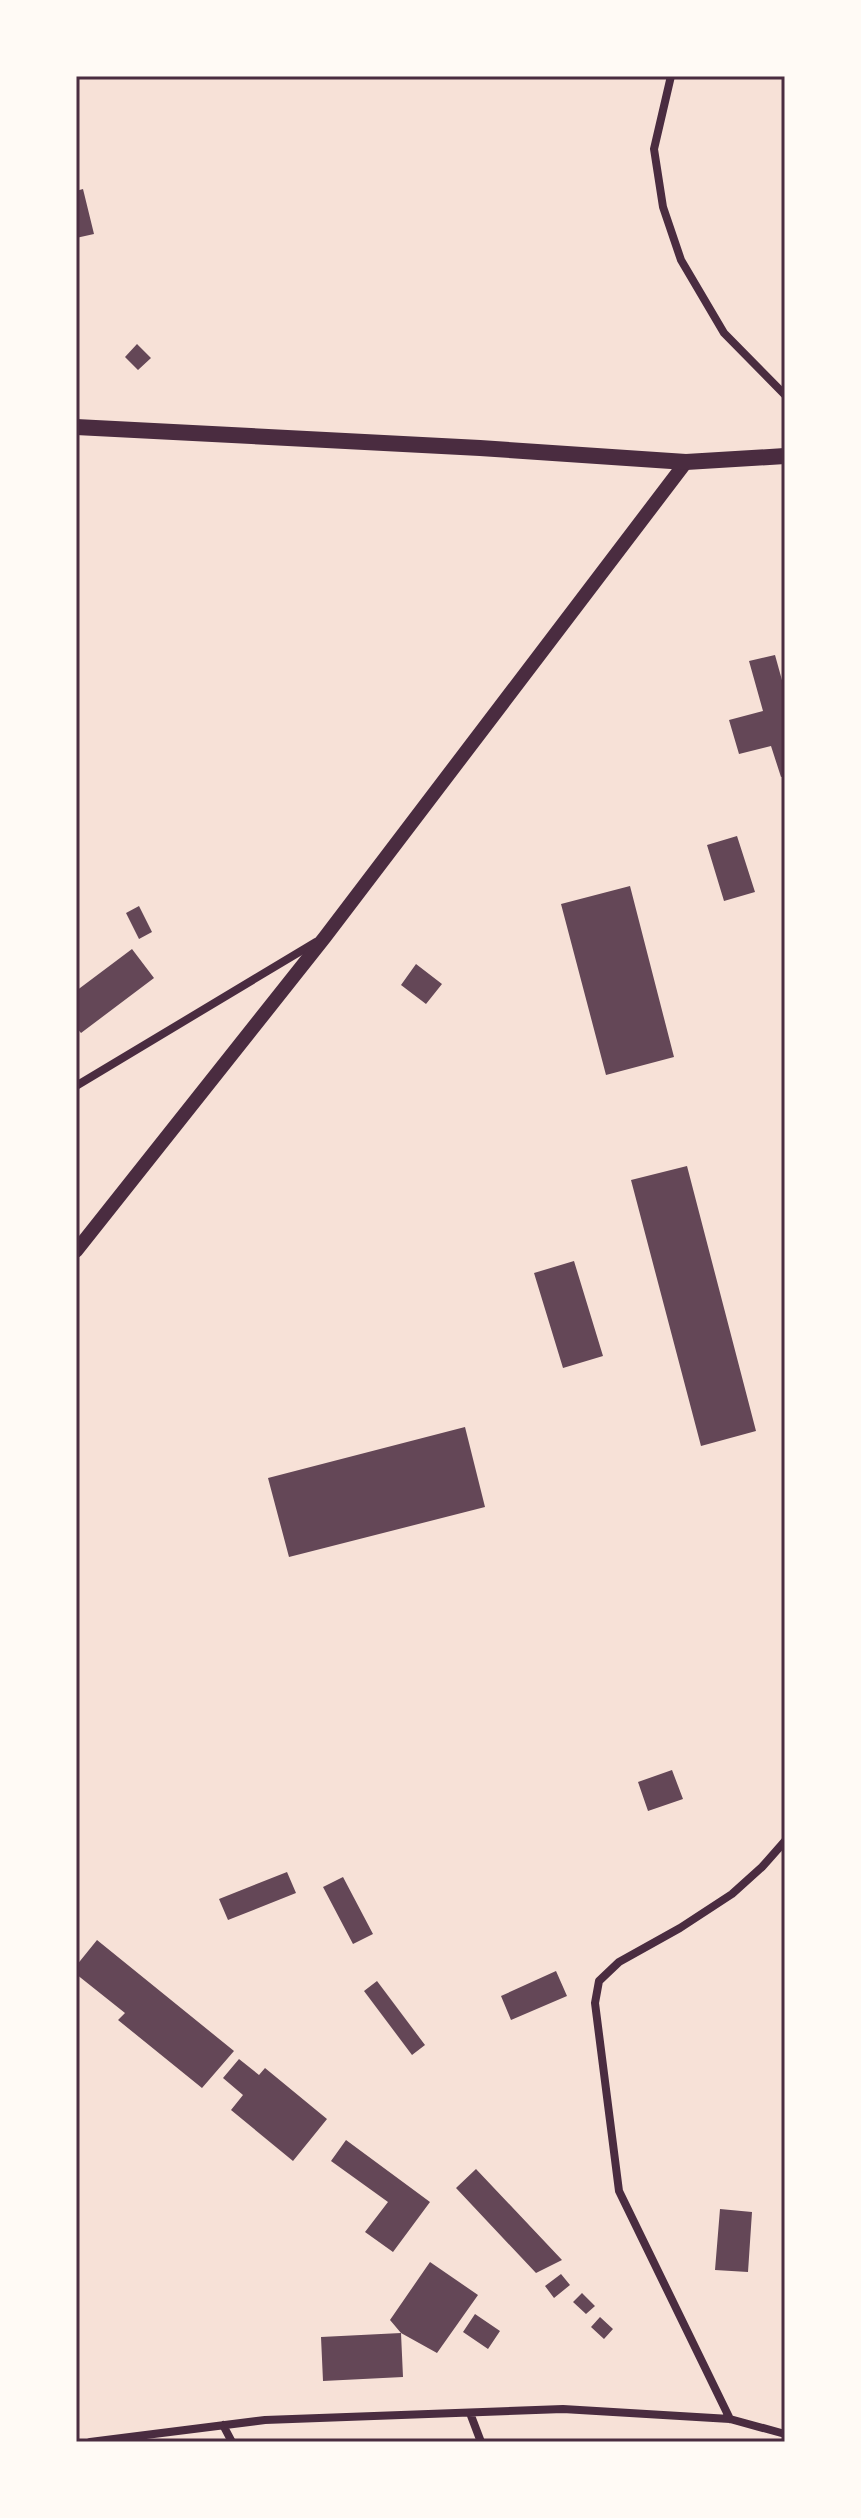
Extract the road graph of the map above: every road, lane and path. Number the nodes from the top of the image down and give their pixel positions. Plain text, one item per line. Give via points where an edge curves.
1 (671, 76) edge
2 (785, 395) edge
3 (76, 427) edge
4 (785, 456) edge
5 (686, 462) junction
6 (325, 937) junction
7 (76, 1086) edge
8 (76, 1251) edge
9 (785, 1841) edge
10 (470, 2413) junction
11 (730, 2419) junction
12 (223, 2425) junction
13 (785, 2434) edge
14 (90, 2442) edge
15 (232, 2442) edge
16 (481, 2442) edge

1 - 2 street via 654,149 663,207 681,260 724,333
3 - 5 main road
4 - 5 main road
5 - 6 street
6 - 7 street
6 - 8 street
9 - 11 street via 732,1894 619,1962 599,1981 595,2003 619,2191
10 - 11 street via 563,2409
10 - 12 street
10 - 16 street
11 - 13 street
12 - 14 street
12 - 15 street

